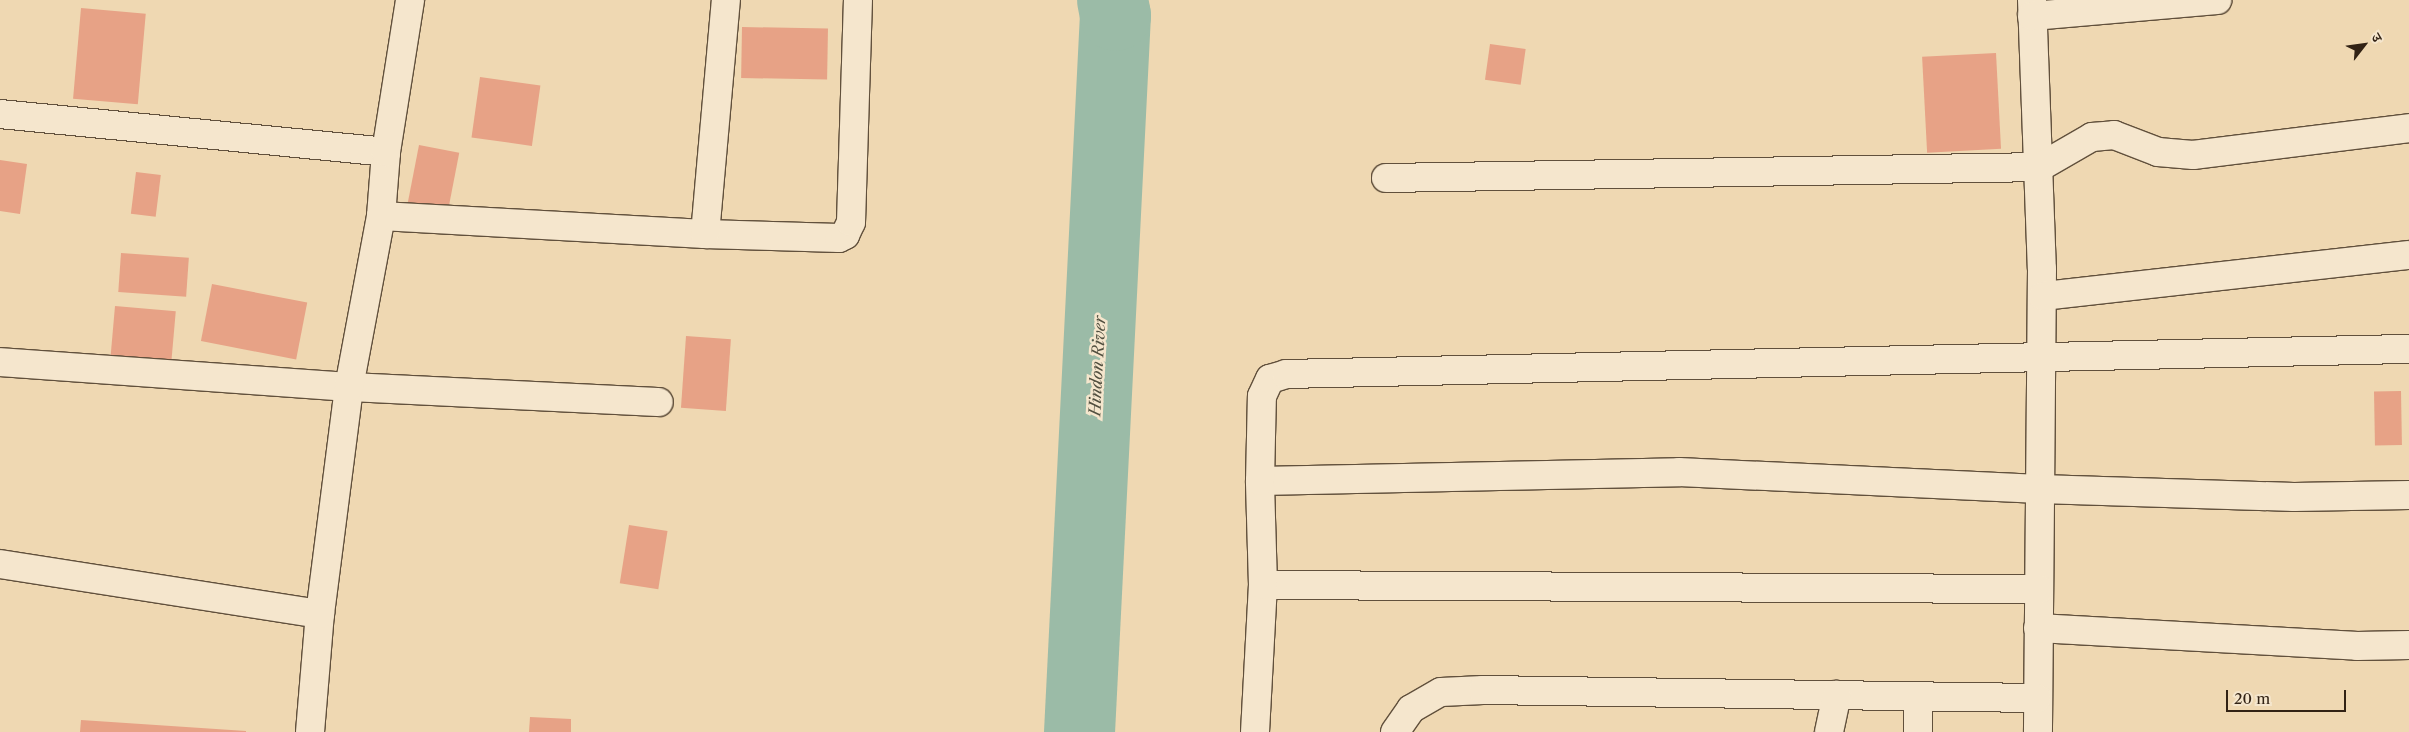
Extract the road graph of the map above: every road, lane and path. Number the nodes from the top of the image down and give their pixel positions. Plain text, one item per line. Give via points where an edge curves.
1 (410, 0) edge
2 (726, 0) edge
3 (858, 0) edge
4 (2217, 0) edge
5 (2032, 8) edge
6 (0, 114) edge
7 (2409, 128) edge
8 (386, 152) junction
9 (2040, 167) junction
10 (1386, 178) dead end
11 (381, 216) junction
12 (705, 234) junction
13 (2409, 254) edge
14 (2042, 296) junction
15 (2409, 349) edge
16 (2042, 358) junction
17 (0, 362) edge
18 (349, 387) junction
19 (660, 402) dead end
20 (1260, 481) junction
21 (2040, 489) junction
22 (2409, 495) edge
23 (0, 564) edge
24 (1263, 585) junction
25 (2038, 589) junction
26 (320, 614) junction
27 (2038, 628) junction
28 (2409, 645) edge
29 (1838, 696) junction
30 (1918, 696) junction
31 (2037, 698) junction
32 (310, 732) edge
33 (1255, 732) edge
34 (1396, 732) edge
35 (1829, 732) edge
36 (1918, 732) edge
37 (2038, 732) edge

1 - 8 street
2 - 12 street
3 - 12 street via 849,229 845,235 832,238
4 - 5 street
5 - 9 street
6 - 8 street
7 - 9 street via 2192,156 2158,152 2114,135 2092,137
8 - 11 street
9 - 10 street
9 - 14 street
11 - 12 street
11 - 18 street
13 - 14 street
14 - 16 street
15 - 16 street
16 - 20 street via 1286,374 1270,379 1262,396
16 - 21 street
17 - 18 street
18 - 19 street
18 - 26 street
20 - 21 street via 1679,472
20 - 24 street
21 - 22 street via 2294,497
21 - 25 street
23 - 26 street
24 - 25 street
24 - 33 street
25 - 27 street
26 - 32 street
27 - 28 street via 2356,646
27 - 31 street
29 - 30 street
29 - 34 street via 1441,692 1411,709
29 - 35 street
30 - 31 street
30 - 36 street
31 - 37 street

